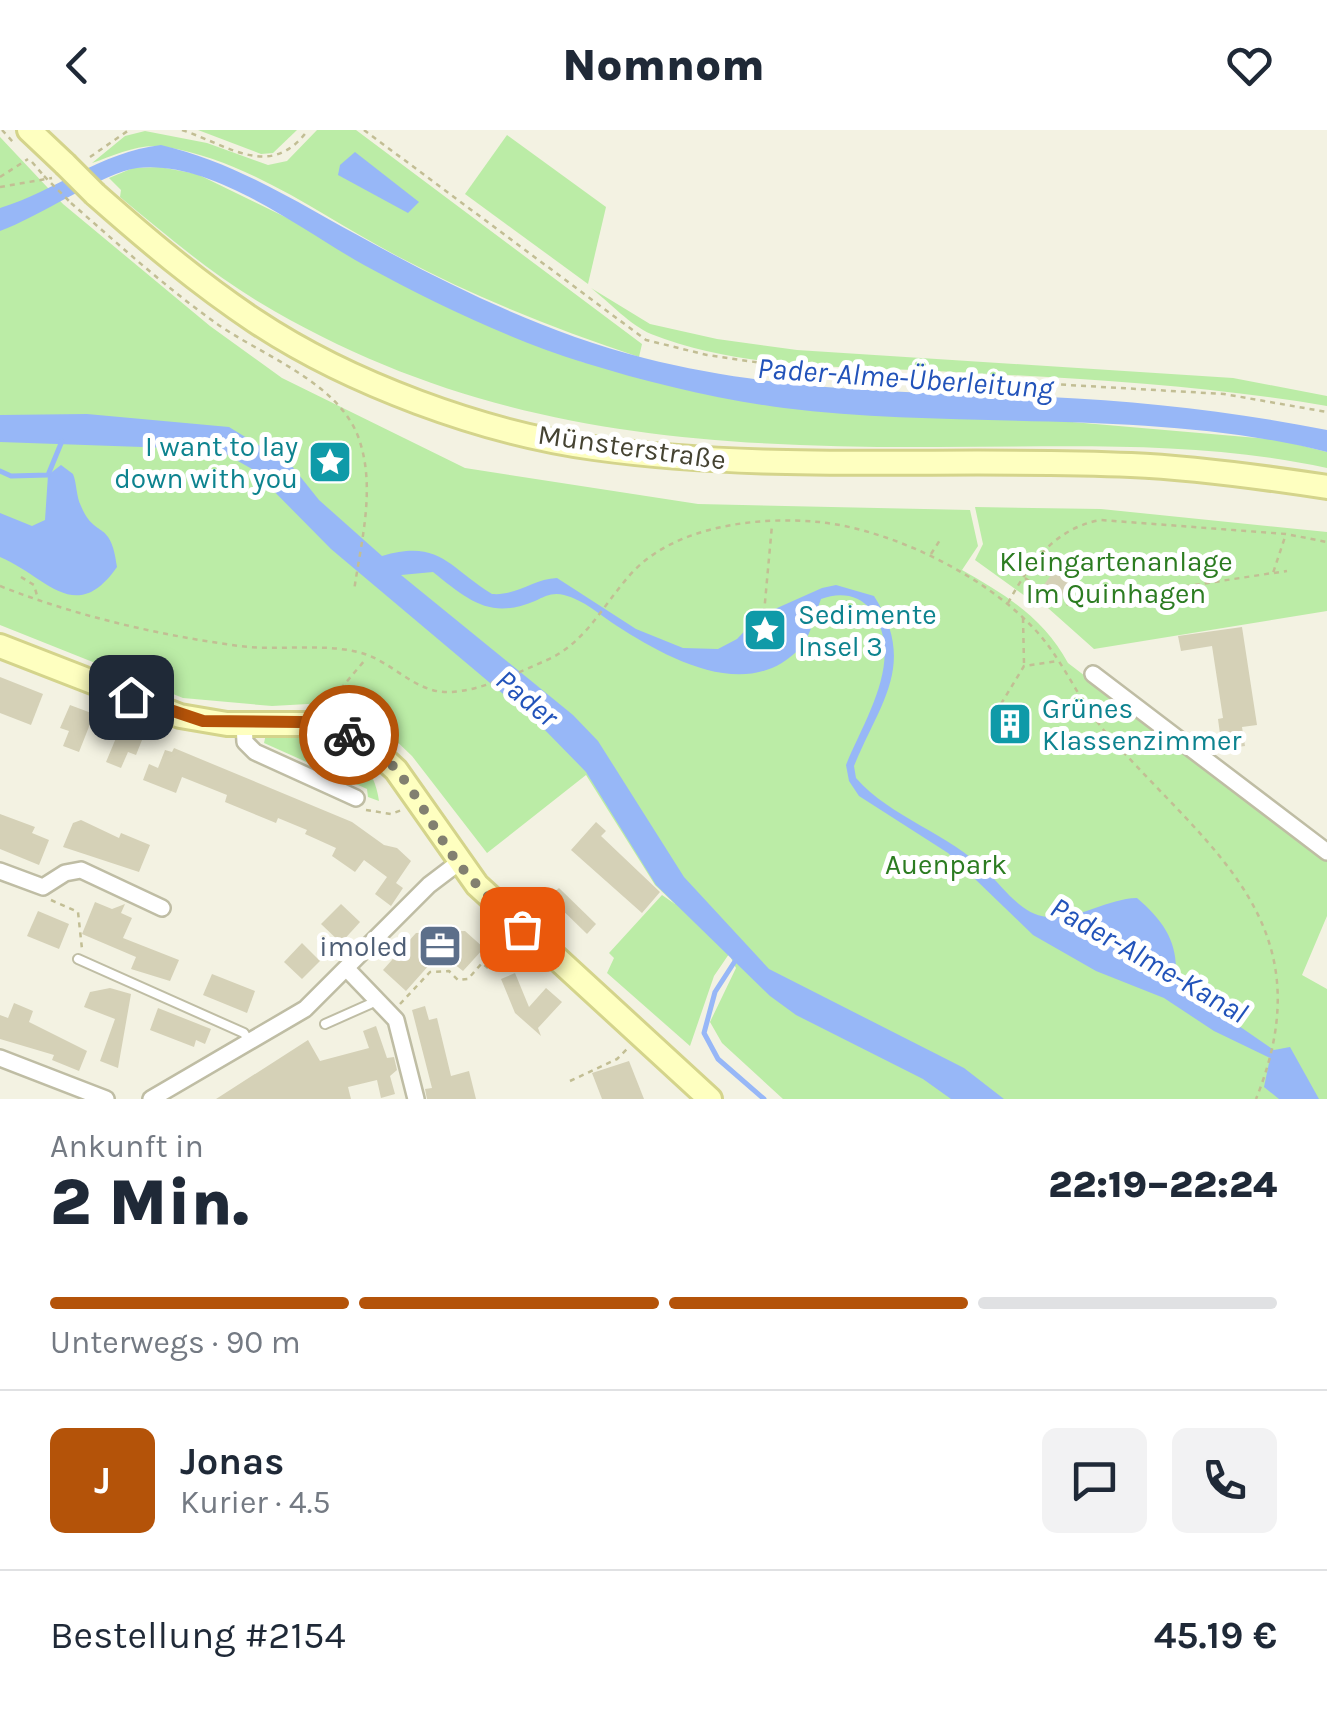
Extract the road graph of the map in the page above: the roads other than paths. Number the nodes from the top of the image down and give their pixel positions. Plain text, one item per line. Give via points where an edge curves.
1 (29, 130) edge
2 (1327, 487) edge
3 (0, 646) edge
4 (1093, 674) dead end
5 (244, 724) junction
6 (356, 798) road end
7 (1327, 852) edge
8 (0, 870) edge
9 (442, 874) junction
10 (162, 908) dead end
11 (78, 959) road end
12 (346, 969) junction
13 (376, 996) junction
14 (325, 1024) dead end
15 (248, 1040) junction
16 (0, 1058) edge
17 (106, 1099) edge
18 (151, 1099) edge
19 (416, 1099) edge
20 (709, 1099) edge

1 - 2 main road, Münsterstraße, bridge via 76,162 95,194 257,323 394,390 529,434 694,459 1134,465
3 - 5 main road via 180,716
4 - 7 street
5 - 6 street via 245,742 255,752
5 - 9 main road via 302,722 337,731 384,757 420,806
8 - 10 street via 43,887 81,870
9 - 12 street
9 - 20 main road via 522,929
11 - 15 lane via 244,1032
12 - 13 street
12 - 15 street via 305,1009
13 - 14 lane
13 - 19 street via 392,1013
15 - 18 street
16 - 17 street

